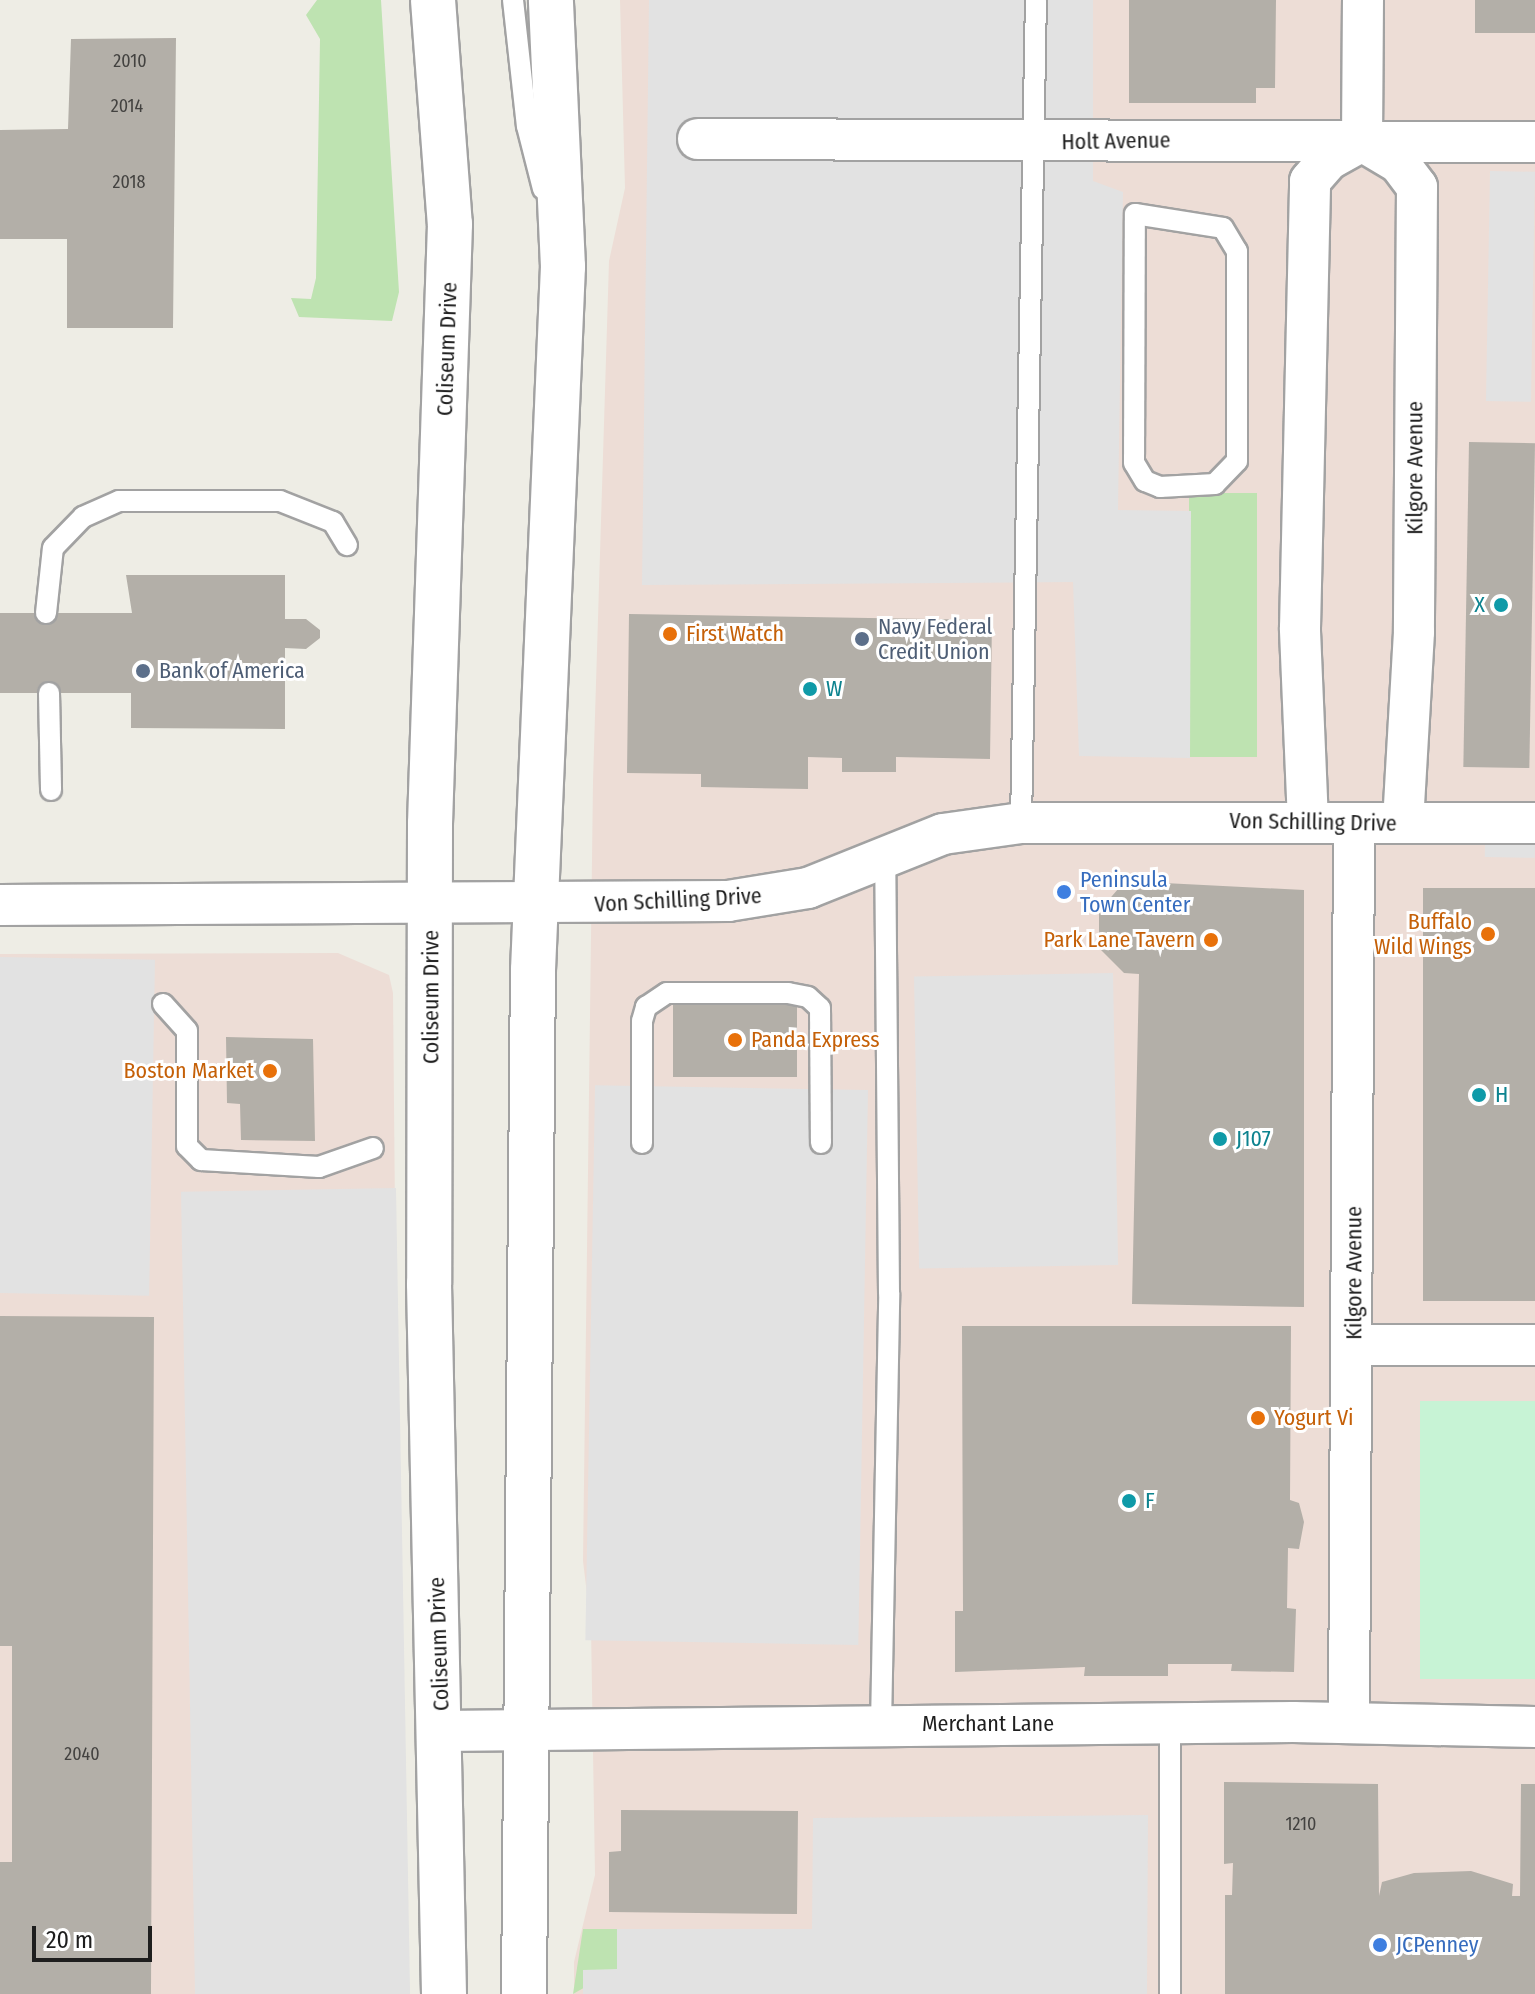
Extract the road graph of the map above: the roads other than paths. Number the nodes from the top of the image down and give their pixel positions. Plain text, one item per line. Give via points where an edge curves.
1 (433, 0) edge
2 (513, 0) edge
3 (551, 0) edge
4 (1036, 0) edge
5 (1363, 0) edge
6 (698, 139) dead end
7 (1362, 141) junction
8 (1032, 142) junction
9 (1535, 142) edge
10 (1135, 214) joint
11 (563, 267) junction
12 (347, 545) dead end
13 (46, 613) dead end
14 (49, 693) dead end
15 (51, 790) dead end
16 (1308, 822) junction
17 (1021, 823) junction
18 (1403, 823) junction
19 (1535, 823) edge
20 (1354, 824) junction
21 (885, 854) junction
22 (0, 905) edge
23 (431, 905) junction
24 (534, 906) junction
25 (163, 1004) dead end
26 (642, 1143) dead end
27 (821, 1143) dead end
28 (373, 1148) dead end
29 (1355, 1345) junction
30 (1535, 1345) edge
31 (1170, 1723) junction
32 (1349, 1723) junction
33 (881, 1725) junction
34 (1535, 1727) edge
35 (441, 1731) junction
36 (526, 1731) junction
37 (444, 1994) edge
38 (524, 1994) edge
39 (1170, 1994) edge

1 - 23 street, Coliseum Drive via 450,224
2 - 11 lane via 527,126
3 - 11 street
4 - 8 lane
5 - 7 street
6 - 8 street, Holt Avenue
7 - 8 street, Holt Avenue
7 - 9 street, Holt Avenue
7 - 16 street via 1328,160 1310,181 1300,628
7 - 18 street, Kilgore Avenue via 1399,163 1417,187 1414,632
8 - 17 lane
10 - 10 lane via 1134,463 1145,481 1160,487 1215,484 1237,461 1237,251 1223,228
11 - 24 street
12 - 13 lane via 333,522 280,501 119,501 83,517 53,548
14 - 15 lane
16 - 17 street, Von Schilling Drive
16 - 20 street, Von Schilling Drive
17 - 21 street, Von Schilling Drive via 943,834
18 - 19 street, Von Schilling Drive
18 - 20 street, Von Schilling Drive
20 - 29 street, Kilgore Avenue
21 - 24 street, Von Schilling Drive via 832,880 770,896
21 - 33 lane via 889,1293
22 - 23 street, Von Schilling Drive
23 - 24 street, Von Schilling Drive
23 - 35 street, Coliseum Drive via 429,1284
24 - 36 street
25 - 28 lane via 187,1031 187,1146 201,1160 319,1167
26 - 27 lane via 646,1007 667,993 788,993 808,997 820,1008
29 - 30 street
29 - 32 street, Kilgore Avenue
31 - 32 street, Merchant Lane
31 - 33 street, Merchant Lane
31 - 39 lane
32 - 34 street, Merchant Lane
33 - 36 street, Merchant Lane
35 - 36 street, Merchant Lane
35 - 37 street, Coliseum Drive
36 - 38 street

